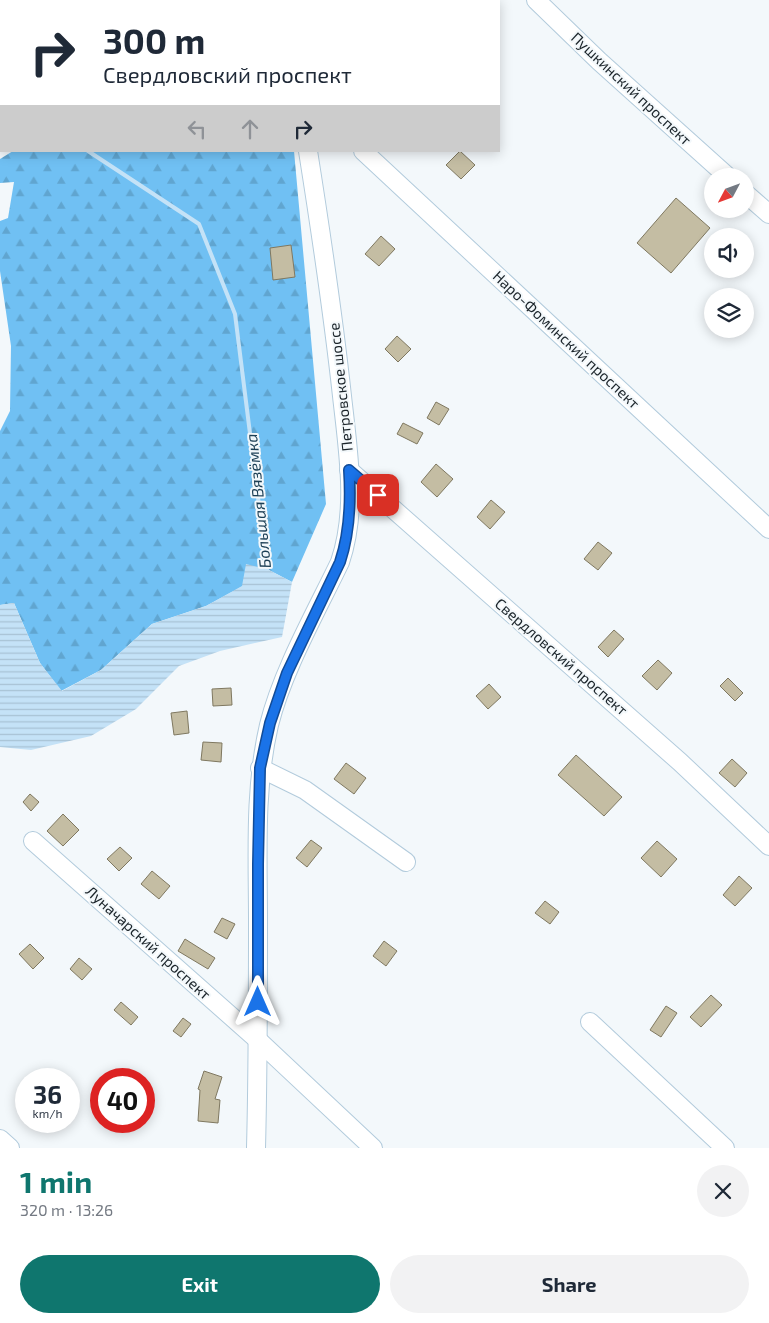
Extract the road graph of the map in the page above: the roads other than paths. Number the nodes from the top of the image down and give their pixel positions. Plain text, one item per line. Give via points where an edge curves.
1 (536, 0) edge
2 (308, 152) edge
3 (364, 152) edge
4 (718, 168) edge
5 (754, 201) edge
6 (769, 214) edge
7 (349, 470) junction
8 (769, 529) edge
9 (260, 768) junction
10 (33, 841) dead end
11 (769, 845) edge
12 (406, 862) dead end
13 (590, 1022) dead end
14 (259, 1041) junction
15 (0, 1139) edge
16 (10, 1148) edge
17 (256, 1148) edge
18 (373, 1148) edge
19 (725, 1148) edge

1 - 4 street, Пушкинский проспект via 599,62
2 - 7 street, Петровское шоссе via 335,331
3 - 8 street, Наро-Фоминский проспект
5 - 6 street
7 - 9 street, Петровское шоссе via 350,502 345,547 287,673 270,723
7 - 11 street, Свердловский проспект via 680,762
9 - 12 street via 305,790
9 - 14 street, Петровское шоссе
10 - 14 street, Луначарский проспект
13 - 19 street
14 - 17 street, Петровское шоссе
14 - 18 street, Луначарский проспект
15 - 16 street

